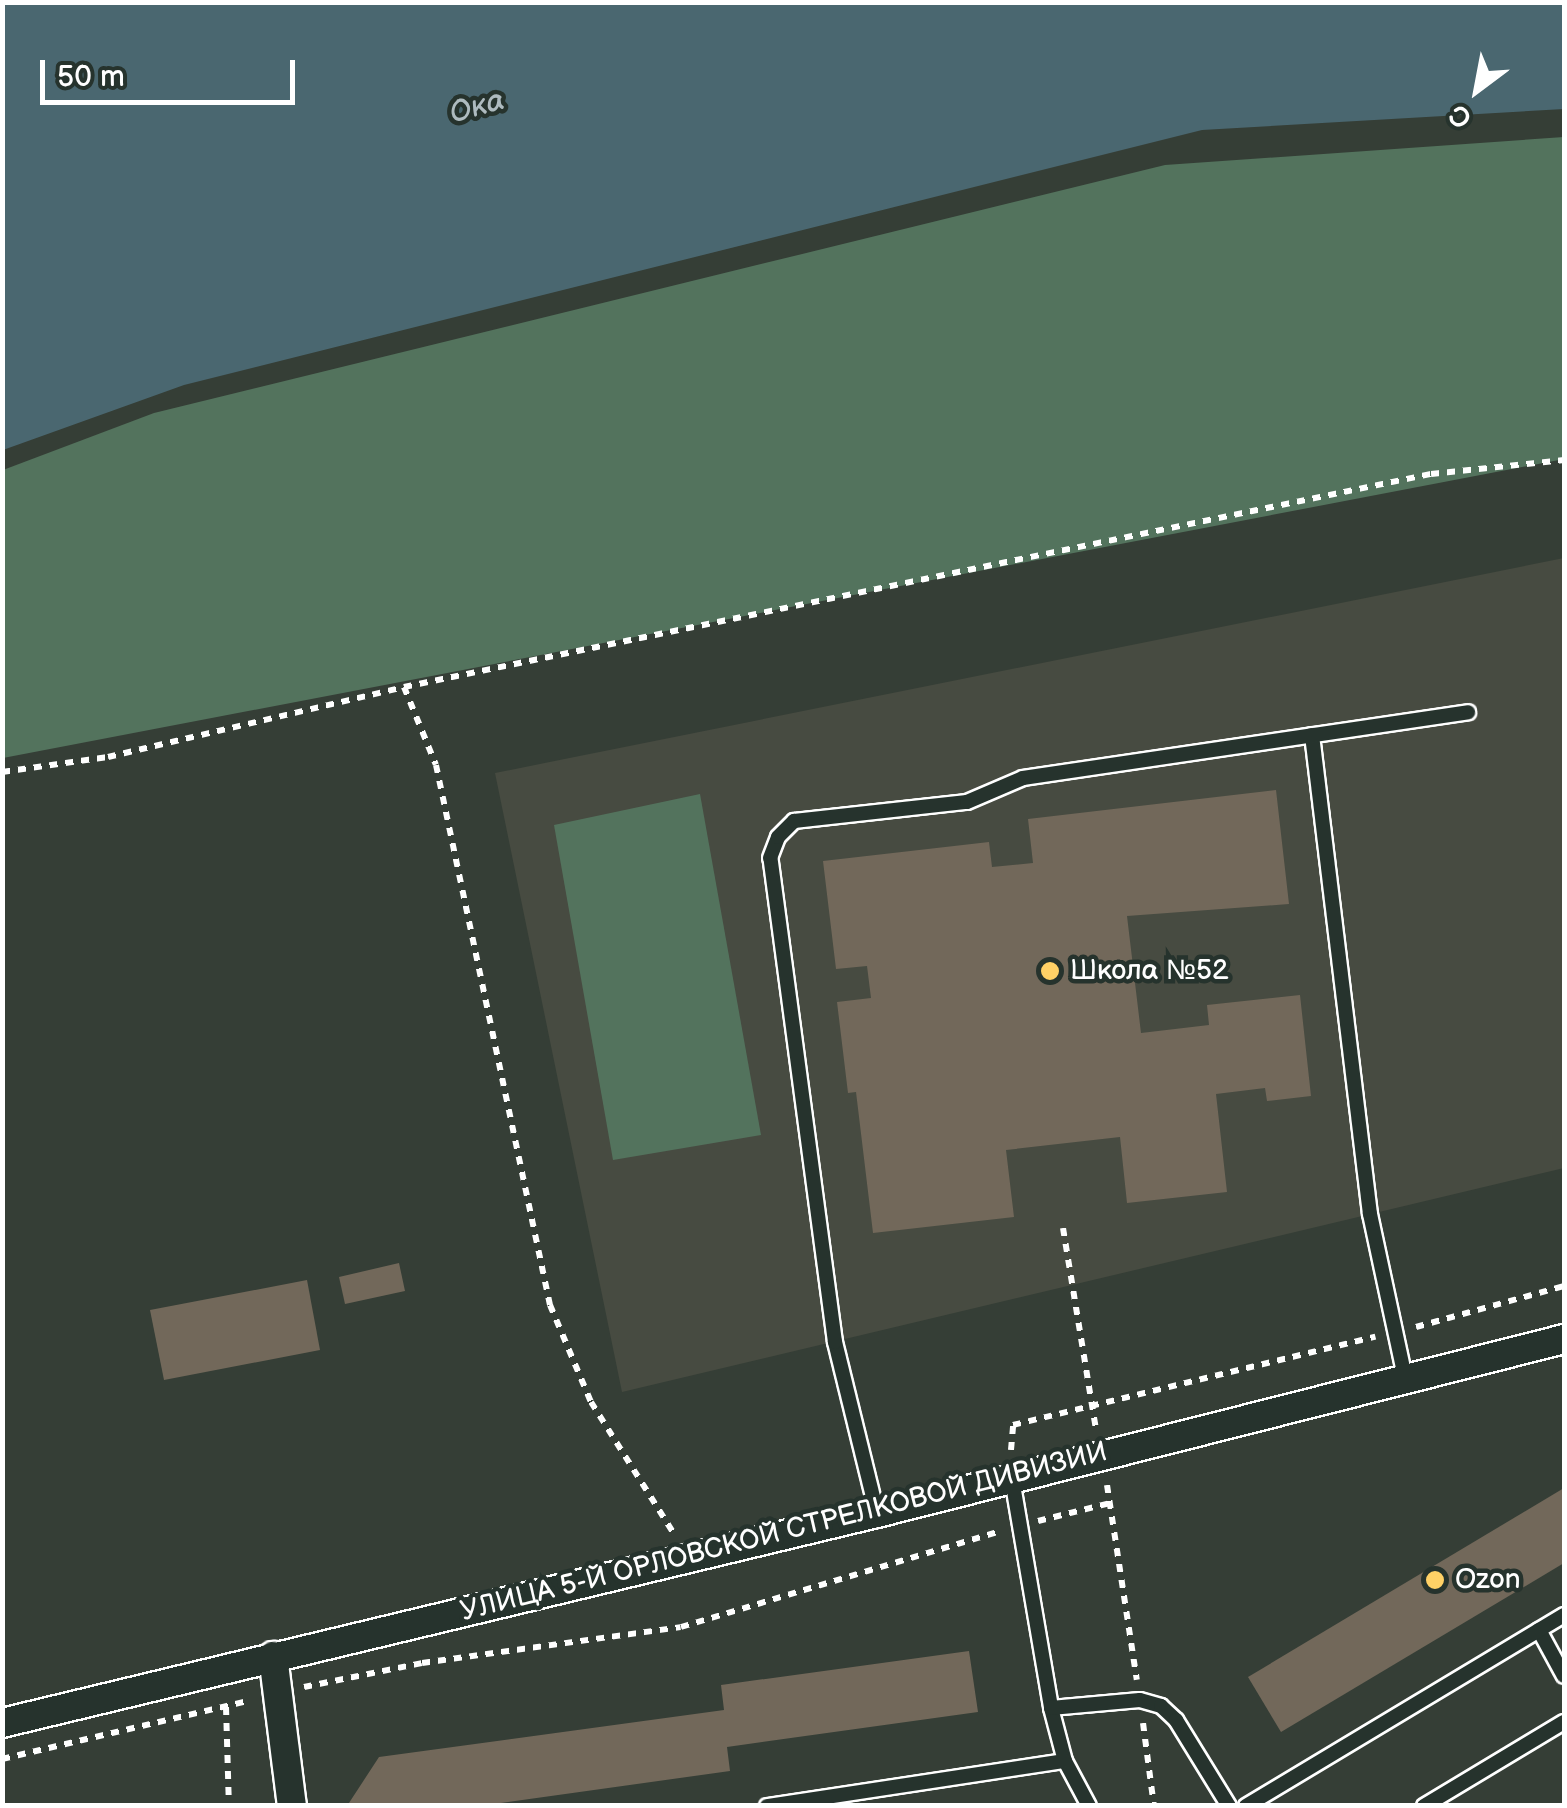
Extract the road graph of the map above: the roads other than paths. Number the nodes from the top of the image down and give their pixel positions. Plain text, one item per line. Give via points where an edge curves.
1 (1468, 712) dead end
2 (1312, 735) junction
3 (1564, 1338) edge
4 (1405, 1377) junction
5 (1011, 1469) junction
6 (877, 1513) junction
7 (1564, 1615) edge
8 (1540, 1630) junction
9 (273, 1656) junction
10 (1564, 1676) edge
11 (1051, 1708) junction
12 (2, 1722) edge
13 (1564, 1722) edge
14 (1065, 1761) junction
15 (292, 1806) edge
16 (767, 1806) edge
17 (1089, 1806) edge
18 (1229, 1806) edge
19 (1246, 1806) edge
20 (1424, 1806) edge

1 - 2 lane
2 - 4 lane via 1370,1214
2 - 6 lane via 1023,778 967,802 794,821 778,837 770,858 835,1342
3 - 4 street, УЛИЦА 5-Й ОРЛОВСКОЙ СТРЕЛКОВОЙ ДИВИЗИИ
4 - 5 street, УЛИЦА 5-Й ОРЛОВСКОЙ СТРЕЛКОВОЙ ДИВИЗИИ via 1102,1455
5 - 6 street, УЛИЦА 5-Й ОРЛОВСКОЙ СТРЕЛКОВОЙ ДИВИЗИИ
5 - 11 lane
6 - 9 street, УЛИЦА 5-Й ОРЛОВСКОЙ СТРЕЛКОВОЙ ДИВИЗИИ
7 - 8 lane
8 - 10 lane
8 - 19 lane
9 - 12 street, УЛИЦА 5-Й ОРЛОВСКОЙ СТРЕЛКОВОЙ ДИВИЗИИ
9 - 15 street
11 - 14 lane
11 - 18 lane via 1140,1700 1176,1720
13 - 20 lane
14 - 16 lane
14 - 17 lane

